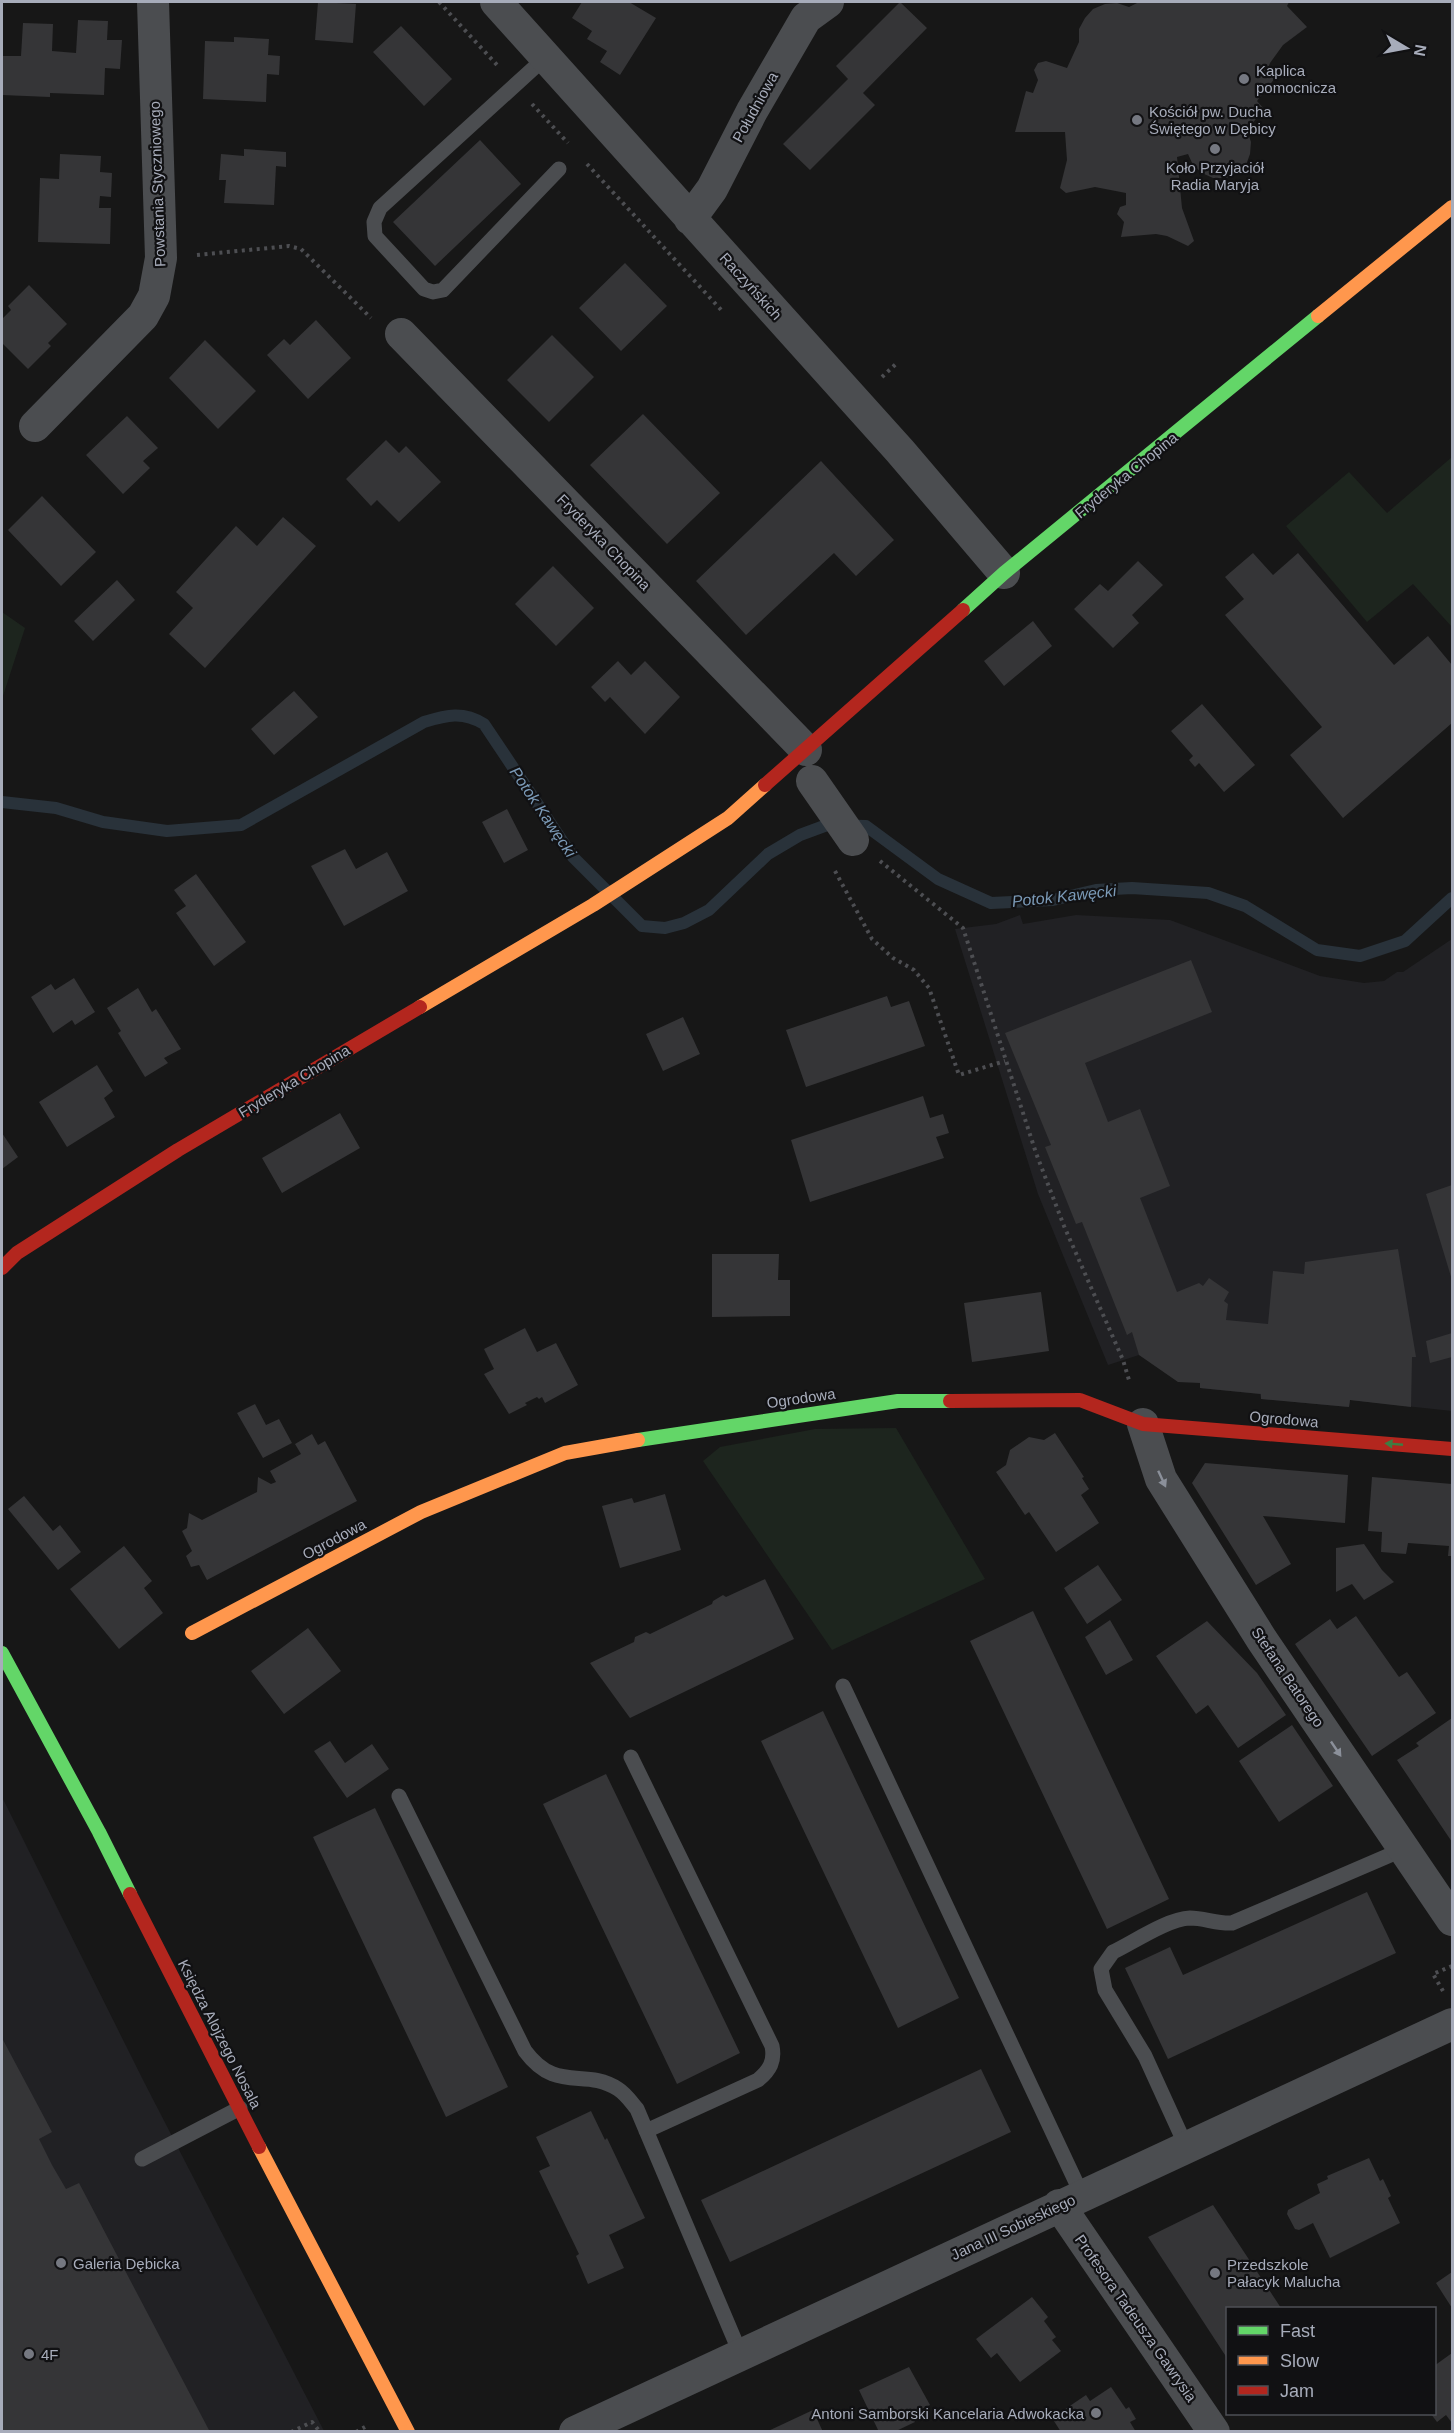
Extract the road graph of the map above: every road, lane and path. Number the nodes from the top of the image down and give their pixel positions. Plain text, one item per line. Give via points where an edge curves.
1 (153, 2) edge
2 (828, 2) edge
3 (509, 6) edge
4 (547, 56) junction
5 (559, 169) dead end
6 (1452, 207) edge
7 (690, 219) junction
8 (161, 258) junction
9 (401, 334) joint
10 (34, 426) dead end
11 (1004, 573) junction
12 (806, 750) junction
13 (818, 789) dead end
14 (853, 840) joint
15 (833, 869) dead end
16 (1005, 1061) junction
17 (2, 1268) edge
18 (1143, 1424) junction
19 (1452, 1449) edge
20 (192, 1633) dead end
21 (2, 1653) edge
22 (843, 1686) dead end
23 (631, 1757) dead end
24 (399, 1796) dead end
25 (1404, 1849) junction
26 (1452, 1920) edge
27 (1452, 1966) edge
28 (1446, 1994) dead end
29 (1452, 2024) edge
30 (240, 2108) junction
31 (646, 2131) junction
32 (1186, 2146) junction
33 (142, 2159) dead end
34 (1070, 2200) junction
35 (741, 2355) junction
36 (291, 2432) edge
37 (320, 2432) edge
38 (408, 2432) edge
39 (575, 2432) edge
40 (1214, 2432) edge

1 - 8 street, Powstania Styczniowego
2 - 7 street, Południowa via 806,18 712,189
3 - 4 street, Raczyńskich
4 - 5 lane via 381,208 374,222 375,236 424,289 443,290
4 - 7 street, Raczyńskich
6 - 11 street, Fryderyka Chopina
7 - 11 street, Raczyńskich via 900,451
8 - 9 path via 289,246 301,249 379,326
8 - 10 street, Powstania Styczniowego via 154,296 143,316
9 - 12 street, Fryderyka Chopina
11 - 12 street, Fryderyka Chopina
12 - 17 street, Fryderyka Chopina via 728,818 631,882 178,1150 17,1253
13 - 14 street
14 - 16 path via 963,928
15 - 16 path via 872,939 914,970 929,988 959,1075
16 - 18 path via 1064,1226 1123,1360
19 -> 18 street, Ogrodowa
18 - 20 street, Ogrodowa via 1080,1400 898,1401 565,1453 421,1512
18 -> 25 street, Stefana Batorego via 1161,1479 1262,1640
21 - 30 street, Księdza Alojzego Nosala
22 - 34 lane
23 - 31 lane via 774,2055 758,2080
24 - 31 lane via 534,2064 547,2073 617,2088 637,2109
25 - 26 street, Stefana Batorego
25 - 32 lane via 1232,1923 1179,1919 1106,1959 1101,1969 1105,1990 1145,2056
27 - 28 path via 1433,1974
29 - 32 street, Jana III Sobieskiego
30 - 33 lane
30 - 38 street, Księdza Alojzego Nosala
31 - 35 lane
32 - 34 street, Jana III Sobieskiego
34 - 35 street, Jana III Sobieskiego
34 - 40 street, Profesora Tadeusza Gawrysia
35 - 39 street, Jana III Sobieskiego
36 - 37 path via 312,2422

